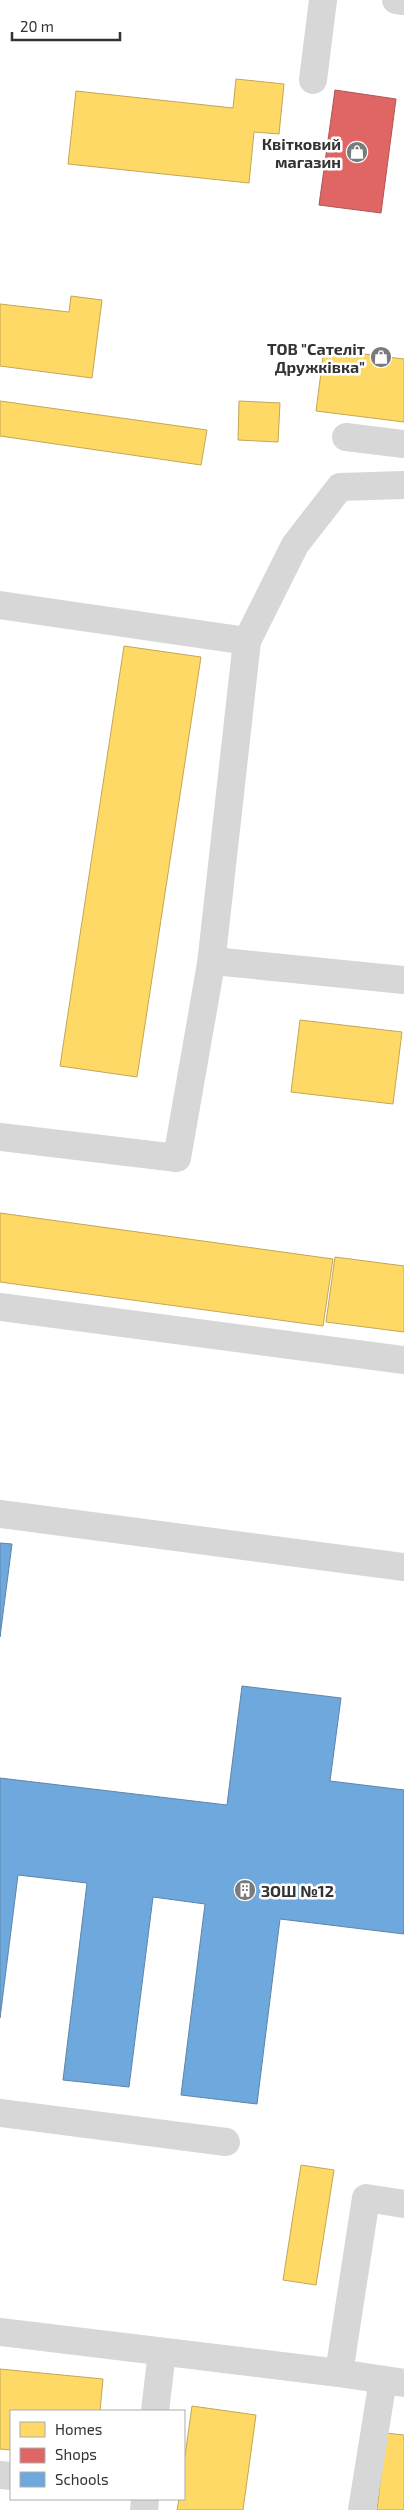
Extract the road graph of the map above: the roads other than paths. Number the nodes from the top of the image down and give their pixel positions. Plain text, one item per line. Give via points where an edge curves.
1 (323, 0) edge
2 (396, 0) edge
3 (404, 1) edge
4 (313, 80) dead end
5 (346, 437) dead end
6 (404, 444) edge
7 (404, 485) edge
8 (0, 605) edge
9 (247, 641) junction
10 (211, 964) junction
11 (404, 980) edge
12 (0, 1137) edge
13 (0, 1307) edge
14 (404, 1360) edge
15 (0, 1514) edge
16 (404, 1567) edge
17 (0, 2113) edge
18 (226, 2142) dead end
19 (404, 2204) edge
20 (0, 2332) edge
21 (162, 2352) junction
22 (339, 2373) junction
23 (393, 2382) edge
24 (155, 2410) edge
25 (362, 2510) edge

1 - 4 street
2 - 3 street
5 - 6 street
7 - 9 street via 340,487 295,545
8 - 9 street
9 - 10 street
10 - 11 street
10 - 12 street via 177,1158
13 - 14 street
15 - 16 street
17 - 18 street
19 - 22 street via 366,2198
20 - 21 street
21 - 22 street
21 - 24 street
22 - 23 street
23 - 25 street

